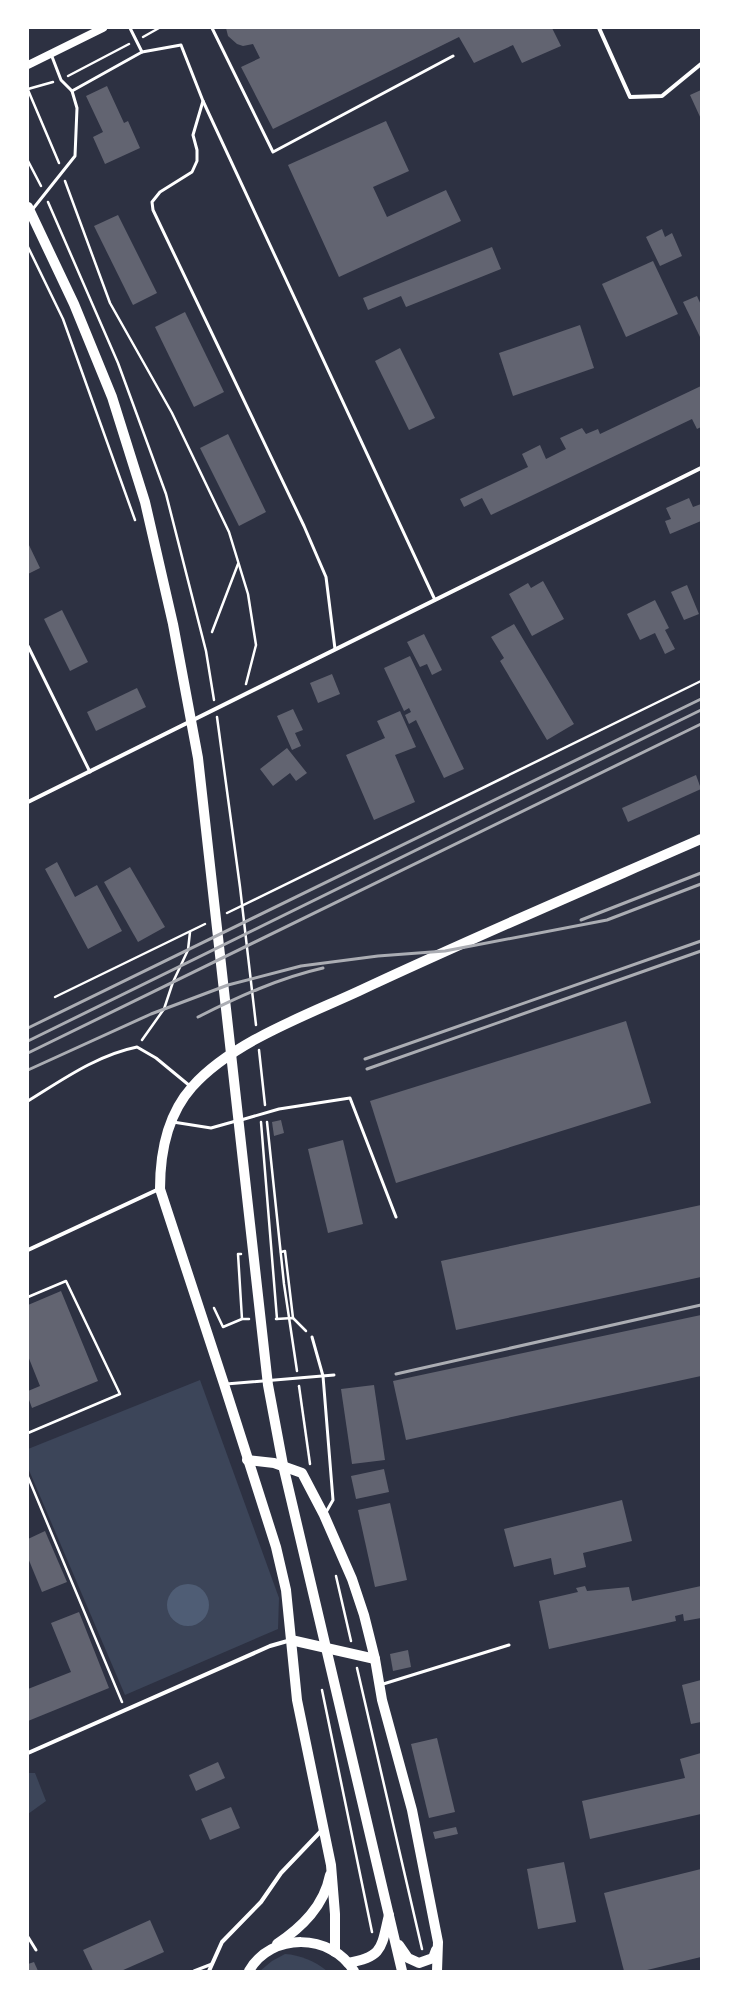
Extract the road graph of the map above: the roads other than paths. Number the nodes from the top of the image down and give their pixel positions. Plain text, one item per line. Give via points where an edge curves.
1 (103, 28) edge
2 (130, 28) edge
3 (212, 28) edge
4 (598, 28) edge
5 (142, 52) junction
6 (51, 54) junction
7 (453, 56) dead end
8 (701, 64) edge
9 (28, 66) edge
10 (72, 91) junction
11 (203, 101) junction
12 (29, 209) edge
13 (701, 468) edge
14 (435, 600) junction
15 (28, 646) edge
16 (335, 649) junction
17 (90, 772) junction
18 (28, 802) edge
19 (701, 839) edge
20 (192, 1088) junction
21 (28, 1102) edge
22 (170, 1122) junction
23 (160, 1188) junction
24 (396, 1217) dead end
25 (28, 1250) edge
26 (312, 1337) dead end
27 (334, 1375) dead end
28 (323, 1376) junction
29 (224, 1384) junction
30 (247, 1460) junction
31 (324, 1515) junction
32 (291, 1640) junction
33 (509, 1645) dead end
34 (375, 1659) junction
35 (380, 1685) junction
36 (28, 1753) edge
37 (324, 1828) junction
38 (331, 1865) junction
39 (390, 1911) junction
40 (28, 1937) edge
41 (396, 1942) junction
42 (438, 1942) junction
43 (36, 1950) dead end
44 (266, 1951) junction
45 (336, 1952) junction
46 (212, 1964) junction
47 (351, 1967) edge
48 (194, 1971) edge
49 (209, 1971) edge
50 (249, 1971) edge
51 (402, 1971) edge
52 (437, 1971) edge

1 - 6 main road
2 - 5 lane
3 - 7 lane via 273,152
4 - 8 street via 630,97 662,96
5 - 10 lane
5 - 11 lane via 181,45
6 - 9 main road
6 - 10 lane via 61,80
10 - 12 lane via 77,108 75,156
11 - 14 lane
11 - 16 lane via 193,135 197,161 192,172 160,192 152,202 153,210 304,526 326,578
12 - 39 main road via 74,304 112,397 145,502 174,624 199,766 268,1385 283,1464
13 - 14 street
14 - 16 street
15 - 17 lane
16 - 17 street
17 - 18 street
19 - 20 main road via 445,951 252,1041 209,1071
20 - 21 lane via 156,1058 137,1047 116,1051 73,1073
20 - 22 main road
22 - 23 main road via 160,1171
22 - 24 lane via 211,1128 279,1109 350,1098
23 - 25 street
23 - 29 main road
26 - 28 lane
27 - 28 lane
28 - 29 lane
28 - 31 lane via 333,1500
29 - 30 main road
30 - 31 main road via 274,1463 302,1473
30 - 32 main road via 276,1548 286,1590
31 - 34 main road via 352,1579
32 - 34 main road
32 - 36 street via 270,1646
32 - 37 main road via 297,1700
33 - 35 lane
34 - 35 main road
35 - 42 main road via 412,1810
37 - 38 main road
37 - 46 street via 281,1873 261,1902 222,1942
38 - 44 main road via 329,1879 318,1906 307,1920
38 - 45 main road
39 - 41 main road
39 - 47 main road via 379,1950 373,1956
40 - 43 lane
41 - 42 main road via 408,1958 419,1963 433,1958
41 - 51 main road
42 - 52 main road
44 - 45 main road via 278,1945 305,1942 319,1944
44 - 50 main road via 253,1963
45 - 47 main road
46 - 48 lane
46 - 49 street

